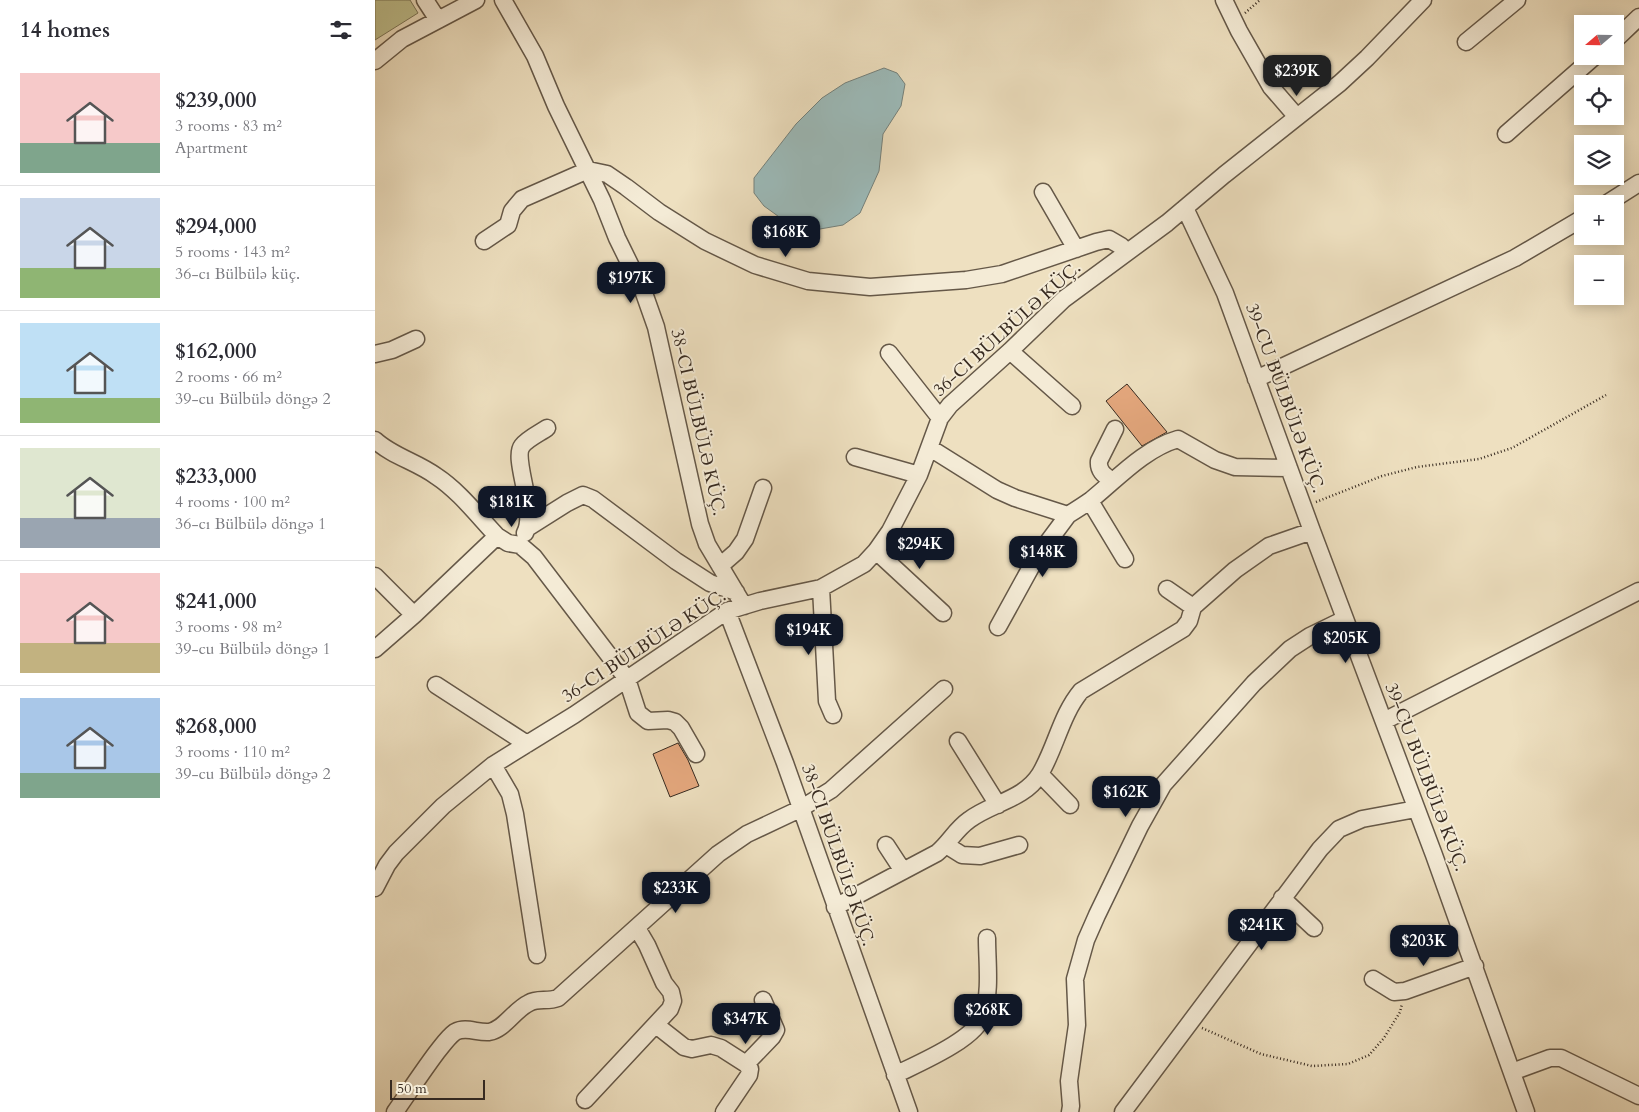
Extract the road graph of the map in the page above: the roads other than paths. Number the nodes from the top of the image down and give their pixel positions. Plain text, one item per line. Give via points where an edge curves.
1 (425, 0) edge
2 (476, 0) edge
3 (503, 0) edge
4 (1224, 0) edge
5 (1423, 0) edge
6 (1517, 0) edge
7 (1639, 17) edge
8 (438, 20) junction
9 (1624, 31) edge
10 (1466, 42) dead end
11 (375, 61) edge
12 (1585, 65) edge
13 (1297, 117) junction
14 (1506, 134) dead end
15 (588, 170) junction
16 (1639, 183) edge
17 (1043, 192) dead end
18 (1620, 195) edge
19 (1185, 208) junction
20 (1574, 223) edge
21 (483, 241) dead end
22 (1076, 249) junction
23 (1127, 252) junction
24 (416, 339) dead end
25 (1010, 351) junction
26 (889, 353) dead end
27 (375, 354) edge
28 (1256, 379) junction
29 (1073, 406) dead end
30 (940, 418) junction
31 (547, 428) dead end
32 (1115, 429) dead end
33 (375, 440) edge
34 (930, 448) junction
35 (855, 457) dead end
36 (1289, 468) junction
37 (919, 475) junction
38 (1112, 481) junction
39 (763, 488) dead end
40 (1090, 501) junction
41 (1068, 515) junction
42 (529, 527) junction
43 (1312, 531) junction
44 (497, 536) junction
45 (520, 544) junction
46 (876, 551) junction
47 (1125, 559) dead end
48 (720, 566) junction
49 (375, 576) edge
50 (821, 588) junction
51 (1167, 589) dead end
52 (1639, 591) edge
53 (740, 599) junction
54 (1193, 607) junction
55 (727, 611) junction
56 (943, 613) dead end
57 (414, 615) junction
58 (1345, 619) junction
59 (998, 627) dead end
60 (375, 650) edge
61 (627, 679) junction
62 (436, 685) dead end
63 (944, 689) dead end
64 (833, 715) dead end
65 (1384, 721) junction
66 (957, 741) dead end
67 (527, 744) junction
68 (696, 754) dead end
69 (493, 765) junction
70 (1040, 774) junction
71 (998, 805) junction
72 (1070, 806) dead end
73 (800, 809) junction
74 (1416, 809) junction
75 (886, 845) dead end
76 (946, 845) junction
77 (1019, 845) dead end
78 (903, 871) junction
79 (375, 888) edge
80 (1282, 898) junction
81 (835, 907) junction
82 (637, 928) junction
83 (1314, 928) dead end
84 (987, 938) dead end
85 (537, 954) dead end
86 (1475, 966) junction
87 (1373, 979) dead end
88 (763, 1000) dead end
89 (656, 1025) junction
90 (746, 1064) junction
91 (1512, 1072) junction
92 (895, 1075) junction
93 (1639, 1096) edge
94 (585, 1100) dead end
95 (907, 1111) edge
96 (395, 1112) edge
97 (724, 1112) edge
98 (1070, 1112) edge
99 (1123, 1112) edge
100 (1526, 1112) edge

1 - 8 street
2 - 8 street
3 - 15 street, 38-CI BÜLBÜLƏ KÜÇ. via 535,56
4 - 13 street via 1271,87
5 - 13 street via 1367,58
6 - 10 street
7 - 9 street
8 - 11 street via 402,39
12 - 14 street
13 - 19 street
15 - 21 street via 522,199 512,211 508,225
15 - 22 street via 607,174 705,241 755,265 807,281 869,287 966,280 1002,274
15 - 48 street, 38-CI BÜLBÜLƏ KÜÇ. via 644,293 656,327 698,517 707,544
16 - 18 street
17 - 22 street
19 - 23 street
19 - 28 street, 39-CU BÜLBÜLƏ KÜÇ. via 1225,293
20 - 28 street via 1515,258
22 - 23 street via 1109,239
23 - 25 street via 1064,299
24 - 27 street
25 - 29 street
25 - 30 street via 950,404
26 - 30 street
28 - 36 street, 39-CU BÜLBÜLƏ KÜÇ.
30 - 34 street
31 - 42 street via 521,446 519,457
32 - 38 street via 1099,461 1101,473
33 - 44 street via 447,484
34 - 37 street
34 - 41 street via 997,490
35 - 37 street
36 - 38 street via 1235,467 1215,460 1178,439 1149,452
36 - 43 street, 39-CU BÜLBÜLƏ KÜÇ.
37 - 46 street
38 - 40 street
39 - 48 street via 745,539
40 - 41 street
40 - 47 street
41 - 59 street via 1035,558
42 - 45 street
42 - 53 street via 567,503 583,496 593,499 676,561
43 - 54 street via 1269,546 1235,570
43 - 58 street, 39-CU BÜLBÜLƏ KÜÇ.
44 - 45 street via 507,544
44 - 57 street
45 - 61 street via 534,557
46 - 50 street via 864,564
46 - 56 street
48 - 53 street, 38-CI BÜLBÜLƏ KÜÇ.
49 - 57 street
50 - 53 street
50 - 64 street via 827,701
51 - 54 street
52 - 65 street
53 - 55 street
54 - 70 street via 1183,629 1081,691 1071,703
55 - 61 street
55 - 73 street, 38-CI BÜLBÜLƏ KÜÇ.
57 - 60 street
58 - 65 street, 39-CU BÜLBÜLƏ KÜÇ.
58 - 98 street via 1290,649 1254,684 1163,785 1139,826 1086,940 1075,979 1077,1025 1069,1081
61 - 67 street
61 - 68 street via 643,719 675,722
62 - 67 street
63 - 73 street via 831,790
65 - 74 street, 39-CU BÜLBÜLƏ KÜÇ.
66 - 71 street
67 - 69 street
69 - 79 street via 443,806 396,853
69 - 85 street via 510,794 515,814
70 - 71 street via 1025,789
70 - 72 street
71 - 76 street via 971,818 957,829
73 - 81 street, 38-CI BÜLBÜLƏ KÜÇ.
73 - 82 street via 747,834 718,854
74 - 80 street via 1362,819 1339,829
74 - 86 street, 39-CU BÜLBÜLƏ KÜÇ.
75 - 78 street
76 - 77 street via 962,855 979,856
76 - 78 street
78 - 81 street
80 - 83 street
80 - 99 street
81 - 92 street, 38-CI BÜLBÜLƏ KÜÇ.
82 - 89 street via 673,1001
82 - 96 street via 558,998 528,1003 488,1032 463,1029 455,1032
84 - 92 street via 987,996 983,1018 968,1035 947,1049
86 - 87 street via 1405,991 1394,992
86 - 91 street, 39-CU BÜLBÜLƏ KÜÇ.
88 - 90 street via 776,1030
89 - 90 street via 683,1047 692,1049 711,1045
89 - 94 street
90 - 97 street via 750,1069 749,1075
91 - 93 street via 1550,1058 1561,1058
91 - 100 street, 39-CU BÜLBÜLƏ KÜÇ.
92 - 95 street, 38-CI BÜLBÜLƏ KÜÇ.

